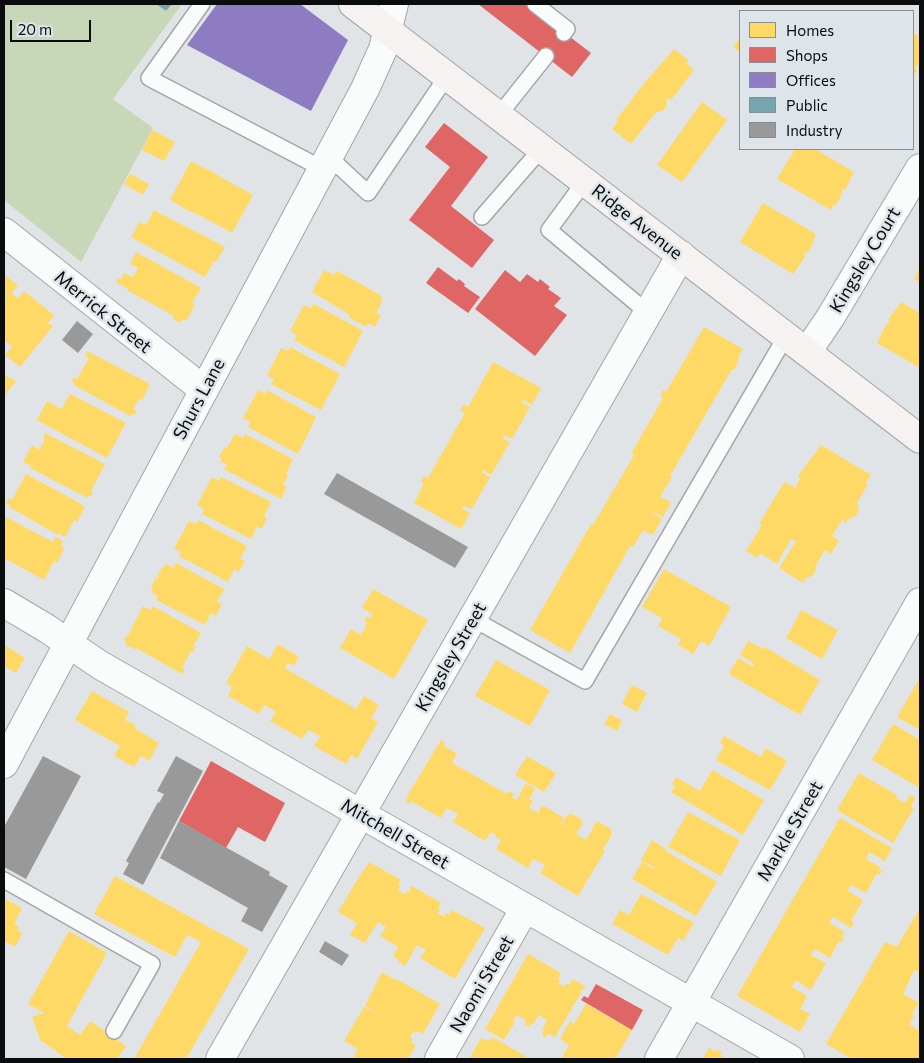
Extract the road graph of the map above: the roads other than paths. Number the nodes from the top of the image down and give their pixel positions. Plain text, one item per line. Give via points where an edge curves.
1 (202, 4) edge
2 (354, 4) edge
3 (394, 4) edge
4 (535, 4) edge
5 (387, 30) junction
6 (564, 33) dead end
7 (546, 56) dead end
8 (447, 76) junction
9 (499, 115) junction
10 (542, 148) junction
11 (326, 163) junction
12 (920, 168) edge
13 (585, 182) junction
14 (482, 217) dead end
15 (4, 232) edge
16 (681, 255) junction
17 (648, 313) junction
18 (797, 344) junction
19 (204, 390) junction
20 (920, 439) edge
21 (920, 602) edge
22 (4, 603) edge
23 (473, 618) junction
24 (68, 644) junction
25 (4, 764) edge
26 (361, 814) junction
27 (4, 880) edge
28 (526, 908) junction
29 (691, 1003) junction
30 (114, 1031) dead end
31 (220, 1059) edge
32 (438, 1059) edge
33 (659, 1059) edge
34 (790, 1059) edge

1 - 11 lane via 150,78
2 - 5 main road, Ridge Avenue
3 - 5 street, Shurs Lane
4 - 6 lane via 567,29
5 - 8 main road, Ridge Avenue
5 - 11 street, Shurs Lane via 376,66
7 - 9 lane
8 - 9 main road, Ridge Avenue
8 - 11 lane via 368,193
9 - 10 main road, Ridge Avenue
10 - 13 main road, Ridge Avenue
10 - 14 lane
11 - 19 street, Shurs Lane
12 - 18 street, Kingsley Court via 830,318
13 - 16 main road, Ridge Avenue
13 - 17 lane via 549,230
15 - 19 street, Merrick Street
16 - 17 street, Kingsley Street
16 - 18 main road, Ridge Avenue
17 - 23 street, Kingsley Street
18 - 20 main road, Ridge Avenue
18 - 23 lane via 585,681
19 - 24 street, Shurs Lane
21 - 29 street, Markle Street
22 - 24 street, Mitchell Street
23 - 26 street, Kingsley Street
24 - 25 street, Shurs Lane
24 - 26 street, Mitchell Street
26 - 28 street, Mitchell Street
26 - 31 street, Kingsley Street
27 - 30 lane via 152,964
28 - 29 street, Mitchell Street
28 - 32 street, Naomi Street
29 - 33 street, Markle Street
29 - 34 street, Mitchell Street

